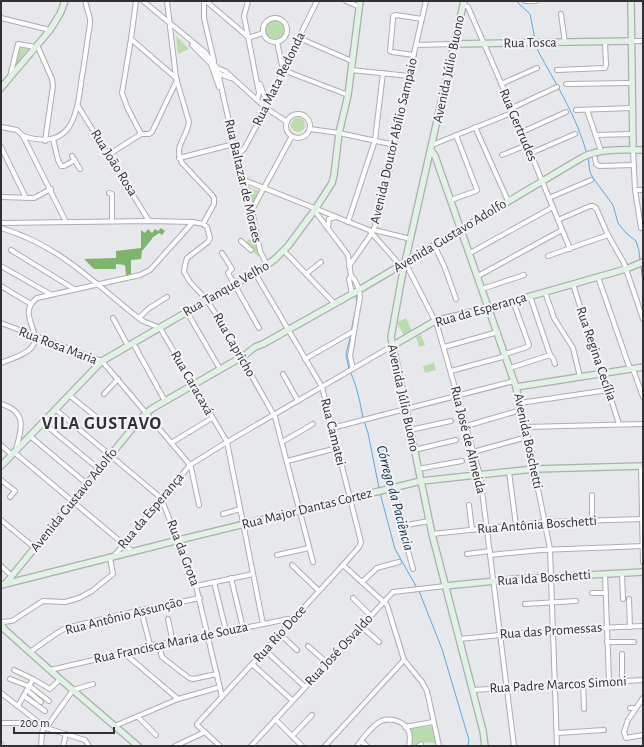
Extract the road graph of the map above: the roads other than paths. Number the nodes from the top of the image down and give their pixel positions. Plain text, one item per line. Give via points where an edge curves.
1 (65, 1) edge
2 (85, 1) edge
3 (136, 1) edge
4 (143, 1) edge
5 (167, 1) edge
6 (205, 1) edge
7 (248, 1) edge
8 (316, 1) edge
9 (346, 1) edge
10 (426, 1) edge
11 (526, 1) edge
12 (536, 1) edge
13 (631, 1) edge
14 (464, 3) edge
15 (360, 4) edge
16 (561, 14) dead end
17 (1, 18) edge
18 (422, 19) junction
19 (170, 23) junction
20 (50, 30) junction
21 (263, 33) junction
22 (248, 37) junction
23 (299, 38) junction
24 (131, 40) junction
25 (210, 40) junction
26 (632, 41) junction
27 (643, 41) edge
28 (277, 42) junction
29 (605, 42) junction
30 (565, 43) junction
31 (454, 44) junction
32 (483, 44) junction
33 (416, 45) junction
34 (36, 46) junction
35 (205, 54) junction
36 (414, 55) junction
37 (352, 61) junction
38 (213, 63) junction
39 (537, 68) dead end
40 (283, 70) junction
41 (351, 70) junction
42 (557, 70) dead end
43 (216, 71) junction
44 (383, 73) junction
45 (408, 76) junction
46 (10, 77) junction
47 (176, 79) junction
48 (632, 83) junction
49 (501, 84) junction
50 (566, 84) dead end
51 (557, 87) dead end
52 (1, 88) edge
53 (262, 95) junction
54 (348, 95) junction
55 (257, 100) junction
56 (269, 102) junction
57 (78, 106) junction
58 (266, 108) junction
59 (633, 108) junction
60 (513, 110) junction
61 (576, 110) dead end
62 (587, 110) junction
63 (566, 112) dead end
64 (287, 122) junction
65 (1, 127) edge
66 (475, 127) junction
67 (310, 129) junction
68 (522, 132) junction
69 (339, 133) junction
70 (141, 134) junction
71 (575, 134) dead end
72 (633, 134) junction
73 (456, 135) junction
74 (596, 135) junction
75 (23, 136) junction
76 (292, 136) junction
77 (53, 139) junction
78 (45, 140) junction
79 (375, 140) junction
80 (234, 144) junction
81 (395, 145) junction
82 (527, 145) junction
83 (1, 148) edge
84 (432, 148) junction
85 (634, 150) junction
86 (643, 150) edge
87 (602, 151) junction
88 (237, 154) junction
89 (531, 154) junction
90 (108, 155) junction
91 (502, 155) dead end
92 (594, 155) junction
93 (179, 158) junction
94 (634, 165) junction
95 (80, 169) dead end
96 (244, 180) junction
97 (590, 180) dead end
98 (542, 181) junction
99 (264, 188) junction
100 (51, 189) junction
101 (635, 190) junction
102 (643, 190) edge
103 (109, 193) dead end
104 (1, 197) edge
105 (26, 198) junction
106 (549, 198) junction
107 (451, 200) junction
108 (508, 201) junction
109 (638, 205) junction
110 (643, 205) edge
111 (553, 207) junction
112 (314, 209) junction
113 (252, 210) junction
114 (336, 217) junction
115 (149, 220) junction
116 (558, 220) junction
117 (112, 221) junction
118 (66, 222) junction
119 (193, 222) junction
120 (348, 222) junction
121 (203, 224) junction
122 (2, 225) edge
123 (328, 228) junction
124 (642, 228) edge
125 (461, 229) junction
126 (562, 230) junction
127 (373, 232) junction
128 (608, 235) junction
129 (411, 239) junction
130 (241, 241) dead end
131 (434, 245) junction
132 (570, 248) junction
133 (11, 250) dead end
134 (251, 250) dead end
135 (284, 251) junction
136 (222, 253) dead end
137 (470, 253) junction
138 (548, 256) dead end
139 (321, 262) dead end
140 (641, 262) edge
141 (403, 264) junction
142 (267, 265) junction
143 (1, 266) edge
144 (349, 266) junction
145 (626, 269) junction
146 (256, 273) junction
147 (306, 274) junction
148 (524, 275) dead end
149 (351, 276) junction
150 (478, 276) junction
151 (598, 277) junction
152 (96, 284) junction
153 (573, 284) junction
154 (235, 285) junction
155 (1, 286) edge
156 (74, 289) junction
157 (482, 289) junction
158 (359, 290) junction
159 (545, 292) junction
160 (50, 294) junction
161 (352, 294) junction
162 (530, 296) junction
163 (167, 297) dead end
164 (456, 299) dead end
165 (207, 300) junction
166 (513, 301) junction
167 (30, 304) junction
168 (334, 304) junction
169 (490, 308) junction
170 (187, 312) junction
171 (113, 318) dead end
172 (139, 318) junction
173 (643, 319) edge
174 (435, 321) junction
175 (1, 323) edge
176 (160, 328) junction
177 (259, 328) dead end
178 (288, 329) junction
179 (354, 331) junction
180 (498, 332) junction
181 (35, 337) junction
182 (131, 344) junction
183 (392, 346) junction
184 (444, 347) junction
185 (506, 355) junction
186 (550, 355) junction
187 (243, 356) junction
188 (305, 359) junction
189 (102, 361) junction
190 (1, 363) edge
191 (555, 364) dead end
192 (643, 367) edge
193 (510, 368) junction
194 (220, 369) junction
195 (632, 369) junction
196 (351, 370) junction
197 (451, 371) junction
198 (601, 373) junction
199 (283, 374) dead end
200 (580, 377) junction
201 (118, 379) junction
202 (515, 384) junction
203 (193, 385) junction
204 (322, 387) junction
205 (608, 390) junction
206 (642, 390) edge
207 (104, 394) dead end
208 (69, 396) junction
209 (458, 396) junction
210 (643, 397) edge
211 (165, 401) junction
212 (298, 401) junction
213 (520, 403) junction
214 (1, 404) edge
215 (55, 409) junction
216 (405, 410) junction
217 (521, 410) junction
218 (146, 413) junction
219 (274, 415) junction
220 (95, 416) dead end
221 (212, 418) junction
222 (451, 421) dead end
223 (42, 422) junction
224 (313, 424) dead end
225 (619, 424) junction
226 (643, 424) edge
227 (466, 426) junction
228 (525, 427) junction
229 (332, 428) junction
230 (410, 430) junction
231 (30, 436) junction
232 (527, 437) junction
233 (456, 440) dead end
234 (227, 442) junction
235 (282, 442) junction
236 (171, 443) junction
237 (1, 445) edge
238 (338, 448) junction
239 (414, 450) junction
240 (474, 452) junction
241 (13, 454) junction
242 (110, 456) junction
243 (286, 461) junction
244 (462, 461) dead end
245 (190, 465) junction
246 (1, 466) edge
247 (642, 466) edge
248 (99, 469) junction
249 (418, 469) junction
250 (534, 469) junction
251 (509, 472) junction
252 (480, 475) junction
253 (1, 480) edge
254 (421, 482) junction
255 (87, 484) junction
256 (642, 492) edge
257 (592, 495) dead end
258 (10, 497) dead end
259 (161, 498) junction
260 (350, 498) junction
261 (72, 502) junction
262 (398, 503) dead end
263 (199, 505) dead end
264 (469, 505) dead end
265 (240, 509) junction
266 (299, 511) junction
267 (223, 514) dead end
268 (642, 519) edge
269 (1, 520) edge
270 (429, 521) junction
271 (592, 521) junction
272 (545, 522) junction
273 (243, 524) junction
274 (516, 525) junction
275 (402, 526) junction
276 (487, 528) junction
277 (472, 530) junction
278 (432, 534) junction
279 (179, 540) junction
280 (361, 542) joint
281 (123, 544) junction
282 (643, 546) edge
283 (35, 548) junction
284 (309, 548) junction
285 (550, 549) junction
286 (133, 552) junction
287 (490, 553) junction
288 (467, 554) dead end
289 (277, 555) dead end
290 (112, 557) junction
291 (312, 562) dead end
292 (399, 562) dead end
293 (643, 562) edge
294 (343, 565) junction
295 (1, 566) edge
296 (292, 566) dead end
297 (413, 569) dead end
298 (643, 572) edge
299 (622, 573) junction
300 (253, 574) junction
301 (605, 574) junction
302 (12, 576) junction
303 (551, 576) junction
304 (231, 578) junction
305 (494, 581) junction
306 (214, 582) junction
307 (362, 582) junction
308 (3, 584) edge
309 (196, 586) junction
310 (445, 586) junction
311 (319, 591) junction
312 (592, 593) dead end
313 (606, 593) junction
314 (200, 598) junction
315 (353, 598) dead end
316 (623, 599) dead end
317 (629, 599) dead end
318 (576, 601) dead end
319 (384, 602) junction
320 (552, 602) junction
321 (525, 604) dead end
322 (142, 610) junction
323 (371, 616) junction
324 (168, 619) dead end
325 (292, 620) junction
326 (1, 623) edge
327 (263, 624) junction
328 (361, 626) junction
329 (643, 626) edge
330 (607, 627) junction
331 (630, 627) junction
332 (243, 628) junction
333 (553, 630) junction
334 (226, 631) junction
335 (280, 634) junction
336 (500, 634) junction
337 (208, 636) junction
338 (459, 639) junction
339 (379, 642) dead end
340 (608, 642) junction
341 (634, 642) dead end
342 (173, 643) junction
343 (150, 645) junction
344 (159, 645) junction
345 (308, 646) dead end
346 (265, 650) junction
347 (298, 650) dead end
348 (30, 652) junction
349 (124, 653) junction
350 (622, 654) dead end
351 (404, 660) junction
352 (327, 663) junction
353 (252, 664) junction
354 (14, 670) dead end
355 (50, 670) junction
356 (217, 674) junction
357 (10, 679) dead end
358 (33, 679) junction
359 (60, 679) junction
360 (643, 680) edge
361 (622, 681) junction
362 (609, 682) junction
363 (583, 683) junction
364 (93, 684) dead end
365 (555, 685) junction
366 (220, 687) junction
367 (305, 687) junction
368 (28, 688) junction
369 (506, 688) junction
370 (73, 690) junction
371 (473, 690) junction
372 (1, 693) edge
373 (24, 696) junction
374 (222, 697) junction
375 (643, 698) edge
376 (178, 699) junction
377 (49, 700) dead end
378 (292, 700) junction
379 (41, 702) dead end
380 (18, 706) junction
381 (630, 708) dead end
382 (636, 708) junction
383 (584, 709) dead end
384 (45, 711) dead end
385 (312, 715) dead end
386 (138, 717) junction
387 (275, 719) junction
388 (433, 722) junction
389 (1, 723) edge
390 (20, 723) dead end
391 (115, 726) junction
392 (45, 727) junction
393 (405, 727) junction
394 (604, 730) dead end
395 (205, 732) junction
396 (557, 733) junction
397 (66, 734) junction
398 (156, 735) dead end
399 (643, 735) edge
400 (292, 736) junction
401 (86, 741) junction
402 (361, 741) junction
403 (216, 745) edge
404 (41, 746) edge
405 (63, 746) edge
406 (82, 746) edge
407 (89, 746) edge
408 (138, 746) edge
409 (175, 746) edge
410 (251, 746) edge
411 (302, 746) edge
412 (325, 746) edge
413 (357, 746) edge
414 (367, 746) edge
415 (409, 746) edge
416 (439, 746) edge
417 (485, 746) edge
418 (514, 746) edge
419 (557, 746) edge

1 - 20 street
2 - 57 street via 90,24
3 - 24 street
4 - 19 street, Rua Baltazar de Moraes
5 - 19 street
6 - 22 street
6 - 25 street via 204,18
7 - 22 street via 244,16
8 - 23 street, Rua Mata Redonda
9 - 15 street
10 - 18 street, Avenida Doutor Abílio Sampaio
11 - 12 street
13 - 26 street
14 - 31 street, Avenida Júlio Buono
14 - 32 street, Rua Gertrudes
15 - 37 street, Rua Tanque Velho
16 - 30 street
17 - 20 street
18 - 33 street, Avenida Doutor Abílio Sampaio
18 - 36 street via 396,15 393,19 390,50
19 - 35 street, Rua Baltazar de Moraes
19 - 47 street
20 - 34 street
21 - 22 street
21 - 28 street via 270,41
21 - 28 street via 263,26 268,19 280,18 286,23 287,31 284,38
22 - 53 street
23 - 37 street
23 - 40 street, Rua Mata Redonda
24 - 47 street
24 - 70 street via 122,93
25 - 35 street
25 - 38 street
26 - 27 street, Rua Tosca
26 - 29 street, Rua Tosca
26 - 48 street
28 - 40 street
29 - 30 street, Rua Tosca
29 - 42 street via 605,68
30 - 32 street, Rua Tosca
31 - 32 street, Rua Tosca
31 - 33 street, Rua Tosca
31 - 84 street, Avenida Júlio Buono
32 - 49 street, Rua Gertrudes
33 - 36 street, Avenida Doutor Abílio Sampaio
34 - 46 street
34 - 46 street via 18,44
34 - 78 street via 53,86
35 - 38 street, Rua Baltazar de Moraes
36 - 45 street, Avenida Doutor Abílio Sampaio
37 - 41 street, Rua Tanque Velho
38 - 43 street, Rua Baltazar de Moraes
39 - 49 street
40 - 54 street
40 - 56 street, Rua Mata Redonda
41 - 44 street
41 - 54 street, Rua Tanque Velho
43 - 55 street via 225,71
43 - 80 street, Rua Baltazar de Moraes
44 - 45 street
44 - 79 street
45 - 81 street, Avenida Doutor Abílio Sampaio
46 - 52 street
47 - 70 street via 152,132
47 - 93 street via 189,122 179,148
48 - 50 street
48 - 59 street
49 - 60 street, Rua Gertrudes
51 - 60 street
53 - 55 street
53 - 56 street
54 - 69 street, Rua Tanque Velho
55 - 58 street
56 - 58 street, Rua Mata Redonda
57 - 77 street via 69,128
57 - 90 street, Rua João Rosa
58 - 64 street
58 - 88 street, Rua Mata Redonda via 244,150
59 - 62 street
59 - 72 street
60 - 66 street
60 - 68 street, Rua Gertrudes
61 - 62 street
62 - 74 street
63 - 68 street
64 - 67 street via 292,116 304,115 309,121
64 - 76 street via 287,130
65 - 75 street via 17,130
66 - 73 street
66 - 108 street
67 - 69 street
67 - 76 street via 302,137
68 - 82 street, Rua Gertrudes
69 - 79 street
69 - 112 street, Rua Tanque Velho via 332,183
70 - 90 street
71 - 89 street
72 - 74 street
72 - 85 street
73 - 84 street
73 - 107 street via 477,190
74 - 87 street
75 - 78 street
75 - 100 street
76 - 99 street
77 - 78 street
77 - 95 street via 59,164 64,166 74,158
79 - 81 street
79 - 120 street
80 - 88 street, Rua Baltazar de Moraes
80 - 93 street
81 - 127 street, Avenida Doutor Abílio Sampaio
82 - 89 street, Rua Gertrudes
82 - 91 street
83 - 105 street
84 - 107 street, Avenida Boschetti
84 - 129 street, Avenida Júlio Buono
85 - 86 street, Avenida Gustavo Adolfo
85 - 87 street, Avenida Gustavo Adolfo
85 - 94 street
87 - 92 street, Avenida Gustavo Adolfo
88 - 96 street, Rua Baltazar de Moraes
89 - 98 street, Rua Gertrudes
90 - 115 street, Rua João Rosa
92 - 94 street via 598,166
92 - 98 street, Avenida Gustavo Adolfo via 582,157
93 - 121 street via 214,198 214,204
94 - 101 street
96 - 99 street
96 - 113 street, Rua Baltazar de Moraes
97 - 106 street
98 - 106 street, Rua Gertrudes
98 - 108 street, Avenida Gustavo Adolfo
99 - 112 street
99 - 113 street
100 - 105 street via 34,198
100 - 118 street
101 - 102 street
101 - 109 street
103 - 117 street via 112,194
104 - 105 street
106 - 111 street, Rua Gertrudes
107 - 125 street, Avenida Boschetti
108 - 125 street, Avenida Gustavo Adolfo
109 - 110 street
109 - 124 street
111 - 116 street, Rua Gertrudes
111 - 137 street
112 - 114 street
112 - 123 street
112 - 135 street, Rua Tanque Velho
113 - 142 street, Rua Baltazar de Moraes via 260,251
114 - 120 street
114 - 123 street via 329,219
115 - 117 street
115 - 119 street
116 - 126 street, Rua Gertrudes
116 - 128 street via 593,206
117 - 118 street
118 - 122 street
119 - 121 street
119 - 152 street via 150,270 140,275
120 - 127 street
121 - 165 street, Rua Capricho via 207,227 210,238 205,246 187,258 184,270 190,282
122 - 152 street via 49,248 72,263
123 - 144 street via 348,255
125 - 131 street, Avenida Gustavo Adolfo
125 - 137 street, Avenida Boschetti
126 - 132 street, Rua Gertrudes
126 - 150 street
127 - 129 street
127 - 141 street, Rua José de Almeida
127 - 144 street, Avenida Doutor Abílio Sampaio
128 - 132 street
128 - 145 street
129 - 141 street, Avenida Júlio Buono
130 - 134 street
131 - 141 street, Avenida Gustavo Adolfo
131 - 164 street
132 - 138 street
133 - 156 street
135 - 142 street, Rua Tanque Velho
135 - 147 street
136 - 154 street via 232,269 228,273
137 - 150 street, Avenida Boschetti
139 - 147 street
140 - 145 street, Rua da Esperança
141 - 158 street, Avenida Gustavo Adolfo
141 - 174 street, Rua José de Almeida
141 - 183 street, Avenida Júlio Buono via 391,331
142 - 146 street, Rua Tanque Velho
143 - 160 street
144 - 149 street
145 - 151 street, Rua da Esperança
145 - 173 street
146 - 154 street, Rua Tanque Velho
146 - 178 street, Rua Camatei
147 - 168 street
148 - 157 street
149 - 158 street
149 - 161 street via 349,280
150 - 157 street, Avenida Boschetti
151 - 153 street, Rua da Esperança
151 - 195 street
152 - 156 street
152 - 172 street
153 - 159 street, Rua da Esperança
153 - 198 street, Rua Regina Cecília
154 - 165 street, Rua Tanque Velho
154 - 177 street
155 - 167 street
156 - 160 street
157 - 169 street, Avenida Boschetti
158 - 161 street, Avenida Gustavo Adolfo
158 - 179 street
159 - 162 street, Rua da Esperança
159 - 200 street via 554,318 572,348
160 - 167 street via 37,298
161 - 168 street, Avenida Gustavo Adolfo
162 - 166 street, Rua da Esperança
162 - 186 street
163 - 172 street
165 - 170 street, Rua Tanque Velho
165 - 187 street, Rua Capricho
166 - 169 street, Rua da Esperança
166 - 185 street via 528,345
167 - 181 street via 28,312
168 - 178 street, Avenida Gustavo Adolfo
169 - 174 street, Rua da Esperança
169 - 180 street, Avenida Boschetti
170 - 176 street, Rua Tanque Velho
170 - 194 street
171 - 182 street
172 - 176 street
174 - 183 street, Rua da Esperança
174 - 184 street, Rua José de Almeida
175 - 181 street, Rua Rosa Maria
176 - 182 street, Rua Tanque Velho
176 - 203 street, Rua Caracaxá
178 - 187 street, Avenida Gustavo Adolfo
178 - 188 street, Rua Camatei
179 - 188 street
179 - 196 street via 350,356
180 - 184 street
180 - 185 street, Avenida Boschetti
181 - 189 street, Rua Rosa Maria
181 - 190 street via 33,345 27,351
182 - 189 street, Rua Tanque Velho
182 - 211 street
183 - 196 street, Rua da Esperança
183 - 216 street, Avenida Júlio Buono
184 - 197 street, Rua José de Almeida
185 - 193 street, Avenida Boschetti
185 - 197 street
186 - 191 street
186 - 193 street
187 - 194 street, Avenida Gustavo Adolfo
187 - 219 street, Rua Capricho
188 - 204 street, Rua Camatei
189 - 201 street, Rua Rosa Maria
189 - 208 street, Rua Tanque Velho
192 - 195 street
193 - 202 street, Avenida Boschetti
194 - 203 street, Avenida Gustavo Adolfo
195 - 198 street
195 - 206 street
196 - 204 street, Rua da Esperança
197 - 209 street, Rua José de Almeida
198 - 200 street
198 - 205 street, Rua Regina Cecília
199 - 212 street
200 - 202 street
201 - 207 street
201 - 218 street, Rua Rosa Maria
202 - 209 street
202 - 213 street, Avenida Boschetti
203 - 211 street, Avenida Gustavo Adolfo
203 - 221 street, Rua Caracaxá
204 - 212 street, Rua da Esperança
204 - 229 street, Rua Camatei
205 - 213 street
205 - 225 street, Rua Regina Cecília
206 - 210 street
208 - 215 street, Rua Tanque Velho
208 - 220 street
209 - 216 street
209 - 227 street, Rua José de Almeida
211 - 218 street, Avenida Gustavo Adolfo
212 - 219 street, Rua da Esperança
213 - 217 street, Avenida Boschetti
214 - 241 street via 12,408 21,421
215 - 223 street, Rua Tanque Velho
215 - 242 street, Rua da Grota
216 - 229 street
216 - 230 street, Avenida Júlio Buono
217 - 227 street
217 - 228 street, Avenida Boschetti
218 - 236 street, Rua Rosa Maria
218 - 242 street, Avenida Gustavo Adolfo
219 - 234 street, Rua da Esperança
219 - 235 street, Rua Capricho
221 - 234 street, Rua Caracaxá
221 - 236 street
222 - 230 street
223 - 231 street, Rua Tanque Velho
223 - 248 street
224 - 235 street
225 - 226 street
225 - 228 street
227 - 240 street, Rua José de Almeida
228 - 232 street, Avenida Boschetti
229 - 238 street, Rua Camatei
230 - 239 street, Avenida Júlio Buono
231 - 241 street, Rua Tanque Velho
231 - 255 street
232 - 240 street
232 - 250 street, Avenida Boschetti
233 - 239 street
234 - 245 street, Rua da Esperança
234 - 265 street, Rua Caracaxá
235 - 243 street, Rua Capricho
236 - 245 street, Rua Rosa Maria
237 - 241 street
238 - 243 street
238 - 260 street, Rua Camatei
239 - 249 street, Avenida Júlio Buono
240 - 252 street, Rua José de Almeida
241 - 246 street, Rua Tanque Velho
241 - 261 street
242 - 248 street, Avenida Gustavo Adolfo
242 - 259 street, Rua da Grota
243 - 266 street, Rua Capricho
244 - 249 street
245 - 259 street, Rua da Esperança
245 - 263 street, Rua da Esperança
247 - 250 street, Rua Major Dantas Cortez
247 - 256 street
248 - 255 street, Avenida Gustavo Adolfo
249 - 254 street, Avenida Júlio Buono
250 - 251 street, Rua Major Dantas Cortez
250 - 272 street, Avenida Boschetti
251 - 252 street, Rua Major Dantas Cortez
251 - 274 street
252 - 254 street, Rua Major Dantas Cortez
252 - 276 street, Rua José de Almeida
253 - 258 street via 15,491
254 - 260 street, Rua Major Dantas Cortez
254 - 270 street, Avenida Júlio Buono
255 - 261 street, Avenida Gustavo Adolfo
256 - 268 street
257 - 271 street
259 - 279 street, Rua da Grota
259 - 281 street, Rua da Esperança
260 - 266 street, Rua Major Dantas Cortez
260 - 280 street, Rua Camatei
261 - 281 street
261 - 283 street, Avenida Gustavo Adolfo
262 - 275 street
264 - 277 street
265 - 267 street
265 - 273 street, Rua Caracaxá
266 - 273 street, Rua Major Dantas Cortez
266 - 284 street, Rua Capricho
268 - 271 street, Rua Antônia Boschetti
268 - 282 street
269 - 283 street
270 - 275 street
270 - 278 street, Avenida Júlio Buono
271 - 272 street, Rua Antônia Boschetti
272 - 274 street, Rua Antônia Boschetti
272 - 285 street, Avenida Boschetti
273 - 279 street, Rua Major Dantas Cortez
273 - 300 street, Rua Caracaxá
274 - 276 street, Rua Antônia Boschetti
275 - 297 street
276 - 277 street, Rua Antônia Boschetti
276 - 287 street, Rua José de Almeida
277 - 278 street, Rua Antônia Boschetti
278 - 310 street, Avenida Júlio Buono
279 - 286 street, Rua Major Dantas Cortez
279 - 309 street, Rua da Grota
280 - 294 street, Rua Rio Doce
281 - 286 street
281 - 290 street, Rua da Esperança
282 - 285 street
282 - 293 street
283 - 302 street, Avenida Gustavo Adolfo
284 - 289 street
284 - 291 street, Rua Capricho
285 - 287 street
285 - 303 street, Avenida Boschetti
286 - 290 street, Rua Major Dantas Cortez
287 - 288 street
287 - 305 street, Rua José de Almeida
290 - 308 street, Rua Major Dantas Cortez
290 - 326 street via 113,574 92,591 70,602 43,601 12,621
292 - 307 street via 379,566
294 - 307 street
294 - 311 street, Rua Rio Doce
295 - 302 street
296 - 311 street
298 - 299 street, Rua Ida Boschetti
299 - 301 street, Rua Ida Boschetti
299 - 316 street
300 - 304 street
300 - 327 street, Rua Caracaxá
301 - 303 street, Rua Ida Boschetti
301 - 313 street
302 - 308 street, Avenida Gustavo Adolfo
303 - 305 street, Rua Ida Boschetti
303 - 320 street, Avenida Boschetti
304 - 306 street
304 - 332 street
305 - 310 street, Rua Ida Boschetti
305 - 336 street, Rua José de Almeida
306 - 309 street
306 - 334 street
307 - 319 street
309 - 314 street, Rua da Grota
310 - 319 street, Rua José Osvaldo via 395,591
310 - 338 street, Avenida Júlio Buono
311 - 325 street, Rua Rio Doce
312 - 313 street
313 - 330 street
314 - 322 street, Rua Antônio Assunção
314 - 337 street, Rua da Grota
315 - 323 street
317 - 331 street
318 - 320 street
319 - 323 street, Rua José Osvaldo
319 - 351 street
320 - 321 street
320 - 333 street, Avenida Boschetti
322 - 343 street
322 - 348 street, Rua Antônio Assunção via 62,630
323 - 328 street, Rua José Osvaldo
324 - 342 street
325 - 327 street, Rua Francisca Maria de Souza
325 - 335 street, Rua Rio Doce
326 - 348 street via 4,629
327 - 332 street, Rua Francisca Maria de Souza
328 - 339 street
328 - 352 street, Rua José Osvaldo
329 - 331 street, Rua das Promessas
330 - 331 street, Rua das Promessas
330 - 333 street, Rua das Promessas
330 - 340 street
332 - 334 street, Rua Francisca Maria de Souza
333 - 336 street, Rua das Promessas
333 - 365 street, Avenida Boschetti
334 - 337 street, Rua Francisca Maria de Souza
335 - 346 street, Rua Rio Doce
335 - 347 street
336 - 338 street, Rua das Promessas
336 - 369 street, Rua José de Almeida
337 - 342 street, Rua Francisca Maria de Souza
337 - 356 street, Rua da Grota
338 - 371 street, Avenida Júlio Buono
340 - 341 street
340 - 362 street
342 - 344 street, Rua Francisca Maria de Souza
343 - 344 street, Rua Francisca Maria de Souza
343 - 349 street, Rua Francisca Maria de Souza
344 - 356 street via 162,657 189,678
345 - 352 street
346 - 353 street, Rua Rio Doce
346 - 367 street
348 - 355 street
349 - 355 street, Rua Francisca Maria de Souza
349 - 376 street
350 - 361 street
351 - 388 street via 424,686
351 - 412 street
352 - 367 street, Rua José Osvaldo
353 - 374 street, Rua Rio Doce
353 - 378 street
354 - 358 street
355 - 359 street
356 - 366 street, Rua da Grota
357 - 368 street
358 - 359 street via 50,689
358 - 368 street
359 - 370 street
360 - 361 street, Rua Padre Marcos Simoni
361 - 362 street, Rua Padre Marcos Simoni
362 - 363 street, Rua Padre Marcos Simoni
363 - 365 street, Rua Padre Marcos Simoni
363 - 383 street
364 - 370 street
365 - 369 street, Rua Padre Marcos Simoni
365 - 396 street, Avenida Boschetti
366 - 374 street, Rua da Grota
366 - 376 street
367 - 378 street, Rua José Osvaldo
368 - 373 street
368 - 377 street
368 - 379 street
369 - 371 street, Rua Padre Marcos Simoni
369 - 418 street, Rua José de Almeida
370 - 391 street
370 - 392 street
371 - 417 street, Avenida Júlio Buono
372 - 380 street
373 - 380 street
373 - 384 street
374 - 395 street, Rua Rio Doce via 197,725
375 - 382 street
376 - 386 street
378 - 387 street, Rua José Osvaldo
380 - 392 street
381 - 382 street
382 - 399 street via 624,729 625,736 626,738
385 - 400 street
386 - 391 street
386 - 398 street
387 - 400 street
387 - 410 street, Rua José Osvaldo
388 - 393 street
388 - 416 street
389 - 390 street
391 - 408 street
392 - 397 street
392 - 404 street
393 - 402 street via 396,721 383,720
393 - 415 street via 410,735
394 - 396 street
395 - 403 street
395 - 409 street
396 - 419 street, Avenida Boschetti
397 - 401 street
397 - 405 street
400 - 411 street
401 - 406 street
401 - 407 street
402 - 413 street
402 - 414 street

